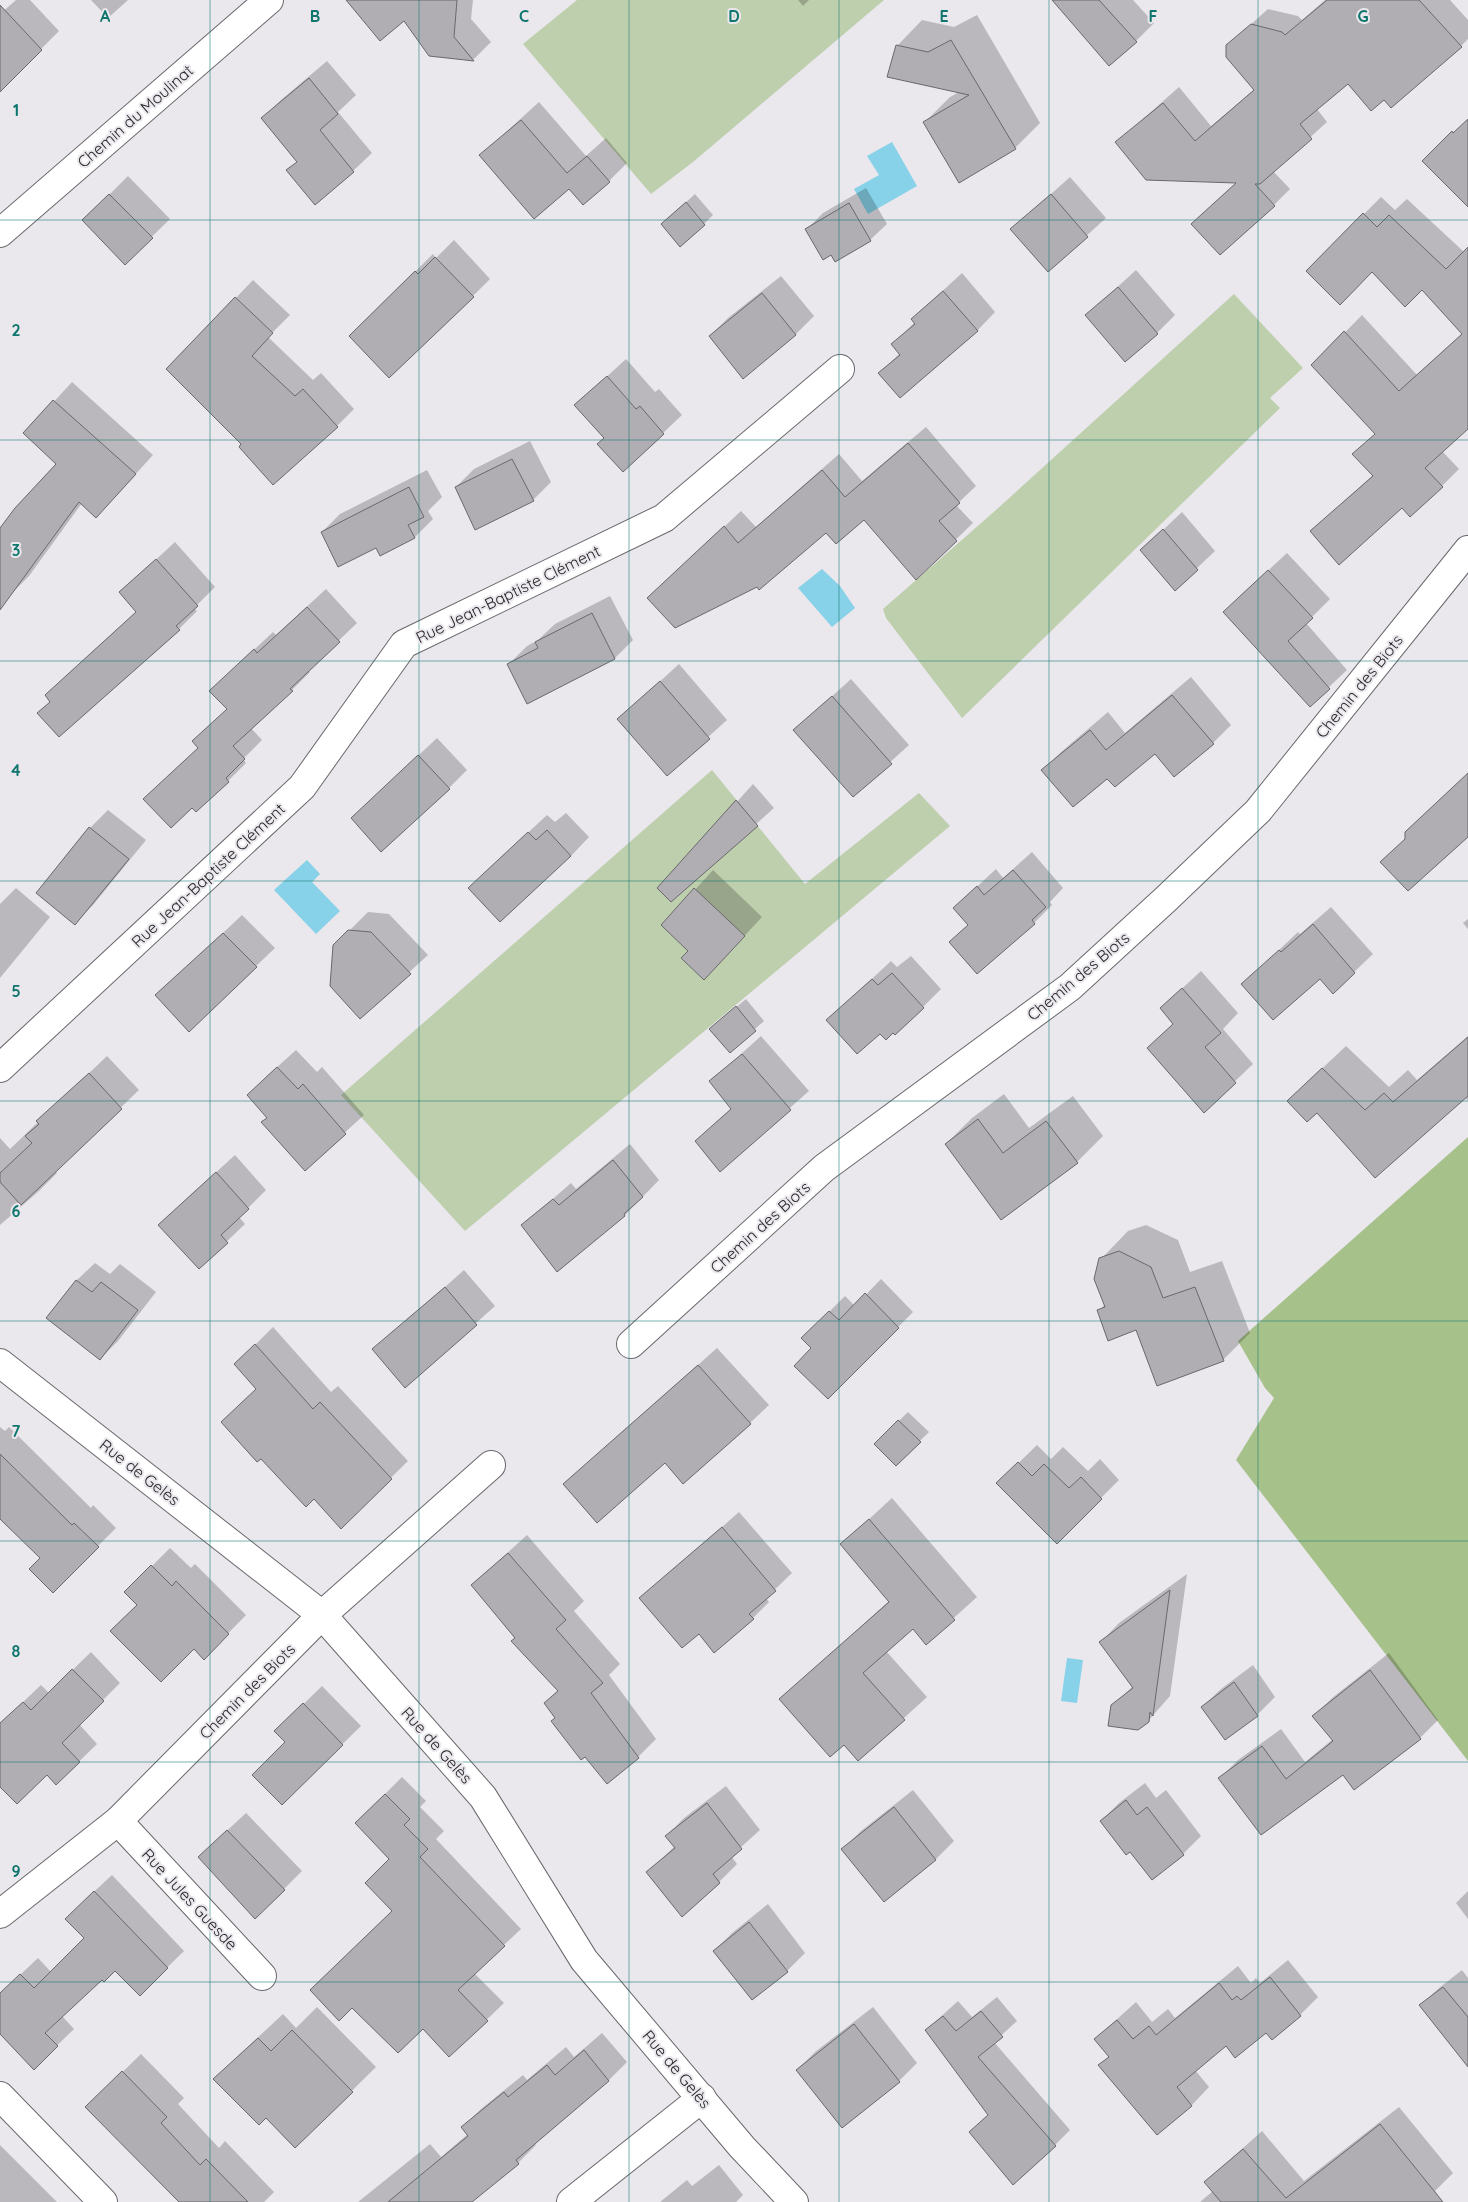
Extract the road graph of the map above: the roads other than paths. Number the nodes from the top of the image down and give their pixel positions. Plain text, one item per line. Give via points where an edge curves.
1 (269, 0) edge
2 (0, 233) edge
3 (840, 369) dead end
4 (1468, 550) edge
5 (0, 1068) edge
6 (631, 1344) dead end
7 (0, 1363) edge
8 (491, 1465) dead end
9 (322, 1615) junction
10 (118, 1821) junction
11 (0, 1914) edge
12 (262, 1976) dead end
13 (0, 2096) edge
14 (702, 2098) junction
15 (102, 2202) edge
16 (570, 2202) edge
17 (794, 2202) edge

1 - 2 street, Chemin du Moulinat
3 - 5 street, Rue Jean-Baptiste Clément via 664,518 404,644 302,787
4 - 6 street, Chemin des Biots via 1258,811 1173,893 1070,987 824,1168
7 - 9 street, Rue de Gelès
8 - 9 street, Chemin des Biots
9 - 10 street, Chemin des Biots
9 - 14 street, Rue de Gelès via 483,1797 584,1960
10 - 11 street, Chemin des Biots
10 - 12 street, Rue Jules Guesde
13 - 15 street
14 - 16 street
14 - 17 street, Rue de Gelès via 742,2147

